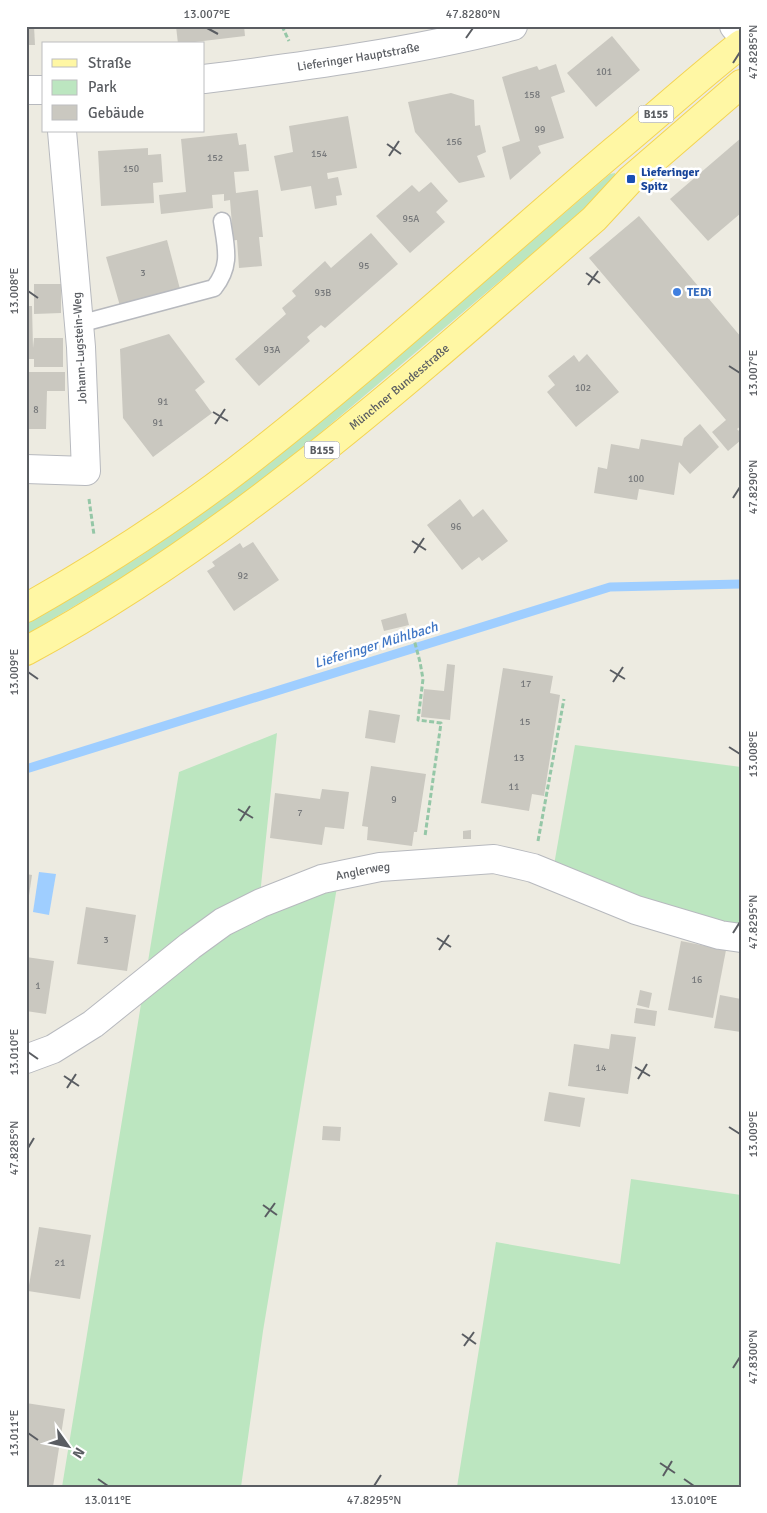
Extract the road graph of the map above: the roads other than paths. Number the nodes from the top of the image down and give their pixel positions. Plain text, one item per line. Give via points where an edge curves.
1 (513, 26) edge
2 (734, 26) edge
3 (741, 34) edge
4 (741, 44) edge
5 (205, 79) edge
6 (741, 84) edge
7 (26, 90) edge
8 (42, 90) edge
9 (62, 132) edge
10 (222, 221) dead end
11 (80, 324) junction
12 (26, 469) edge
13 (26, 608) edge
14 (26, 650) edge
15 (741, 938) edge
16 (26, 1060) edge

1 - 5 street, Lieferinger Hauptstraße via 330,63
2 - 3 street
4 - 13 main road, B155 via 258,454 181,511
6 - 14 main road, Münchner Bundesstraße / B155 via 631,179 594,219 342,434 252,505 154,574 70,627
7 - 8 street
9 - 11 street, Johann-Lugstein-Weg
10 - 11 lane via 227,258 222,277 214,288
11 - 12 street, Johann-Lugstein-Weg via 86,471
15 - 16 street, Anglerweg via 636,910 533,868 494,859 380,867 322,879 223,922 85,1029 53,1050

